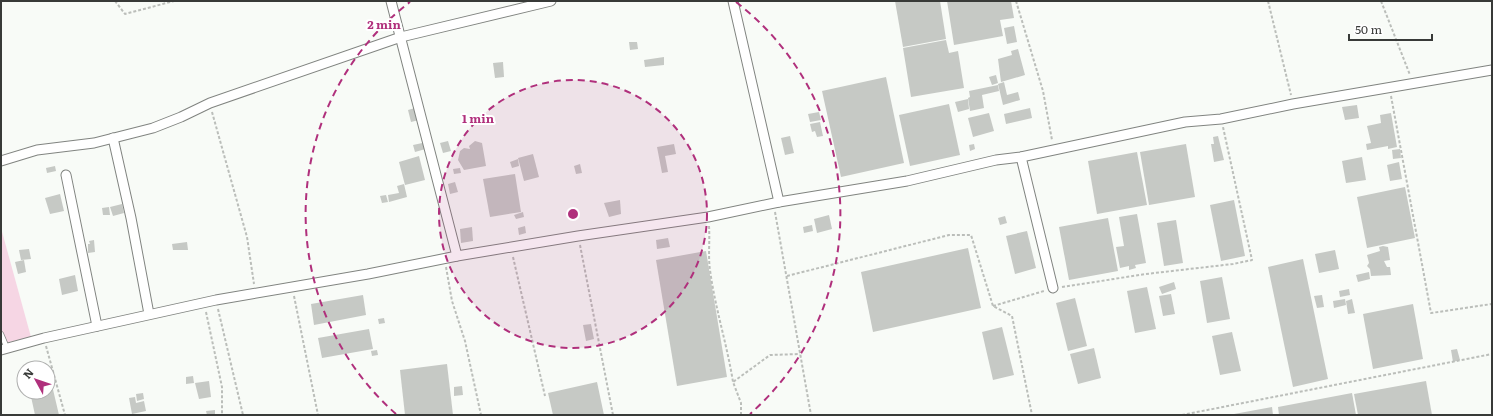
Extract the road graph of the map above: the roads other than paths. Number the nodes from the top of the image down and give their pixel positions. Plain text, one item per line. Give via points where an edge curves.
1 (391, 1) edge
2 (551, 1) edge
3 (733, 1) edge
4 (401, 37) junction
5 (1492, 70) edge
6 (113, 138) junction
7 (1021, 157) junction
8 (1, 161) edge
9 (66, 175) dead end
10 (776, 203) junction
11 (457, 256) junction
12 (1053, 288) road end
13 (148, 314) junction
14 (97, 326) junction
15 (1, 334) edge
16 (4, 349) edge

1 - 4 street
2 - 4 street
3 - 10 street
4 - 6 street via 210,103 153,128
4 - 11 street
5 - 7 street via 1221,119 1185,122
6 - 8 street via 37,150
6 - 13 street via 131,218
7 - 10 street
7 - 12 street
9 - 14 street
10 - 11 street via 708,217
11 - 13 street
13 - 14 street
14 - 16 street
15 - 16 lane

